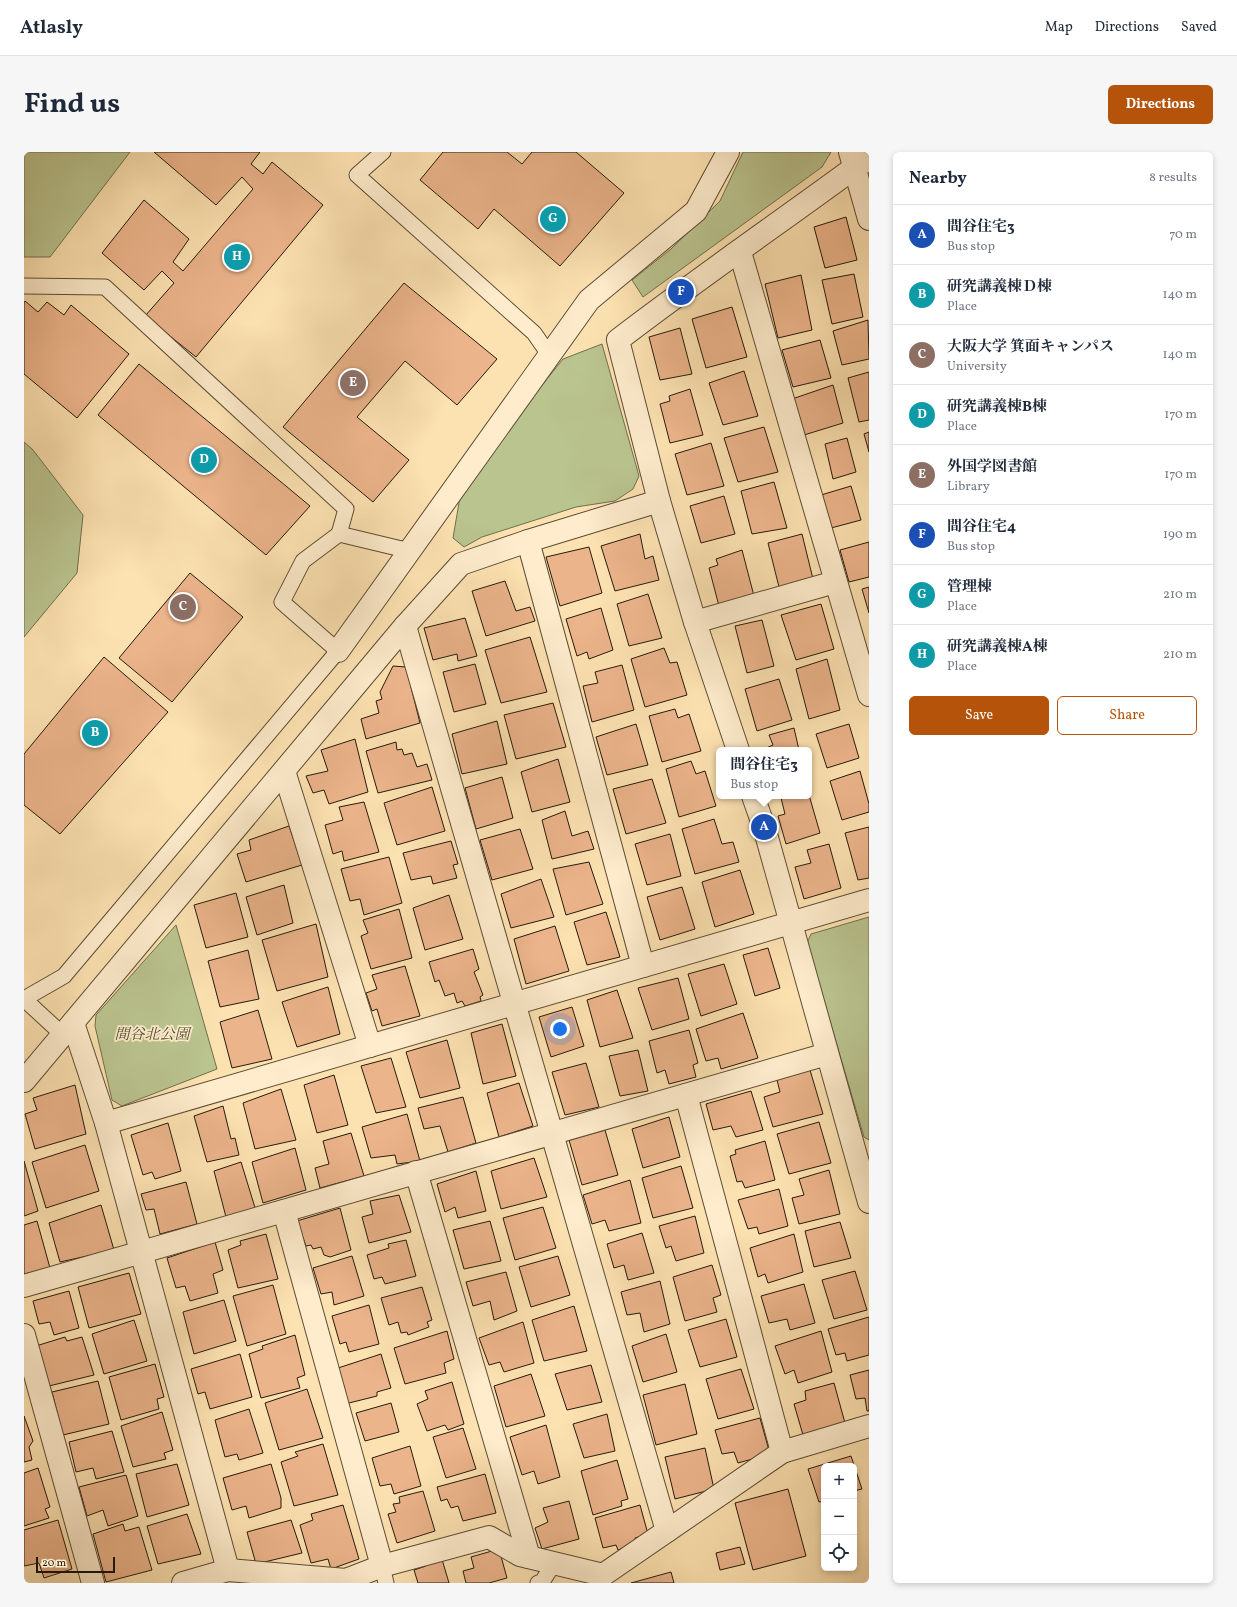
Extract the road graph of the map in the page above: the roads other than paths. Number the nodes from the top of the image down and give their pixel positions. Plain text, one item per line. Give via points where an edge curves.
1 (383, 152) edge
2 (728, 152) edge
3 (858, 160) edge
4 (869, 218) edge
5 (740, 252) junction
6 (24, 286) edge
7 (550, 356) junction
8 (659, 501) junction
9 (339, 534) junction
10 (528, 541) junction
11 (410, 551) junction
12 (835, 582) junction
13 (695, 622) junction
14 (405, 626) junction
15 (338, 651) junction
16 (869, 695) edge
17 (737, 747) edge
18 (284, 771) junction
19 (754, 799) edge
20 (869, 900) edge
21 (790, 923) junction
22 (643, 966) junction
23 (24, 999) edge
24 (514, 1004) junction
25 (68, 1029) junction
26 (370, 1046) junction
27 (828, 1054) junction
28 (24, 1081) edge
29 (686, 1095) junction
30 (106, 1123) junction
31 (551, 1133) junction
32 (863, 1159) edge
33 (416, 1172) junction
34 (869, 1202) edge
35 (284, 1211) junction
36 (141, 1252) junction
37 (24, 1286) edge
38 (24, 1335) edge
39 (869, 1426) edge
40 (782, 1452) junction
41 (667, 1531) junction
42 (529, 1557) junction
43 (554, 1563) junction
44 (228, 1570) junction
45 (384, 1575) edge
46 (93, 1583) edge
47 (183, 1583) edge
48 (538, 1583) edge

1 - 7 lane via 357,175 534,333
2 - 7 street via 696,211 590,300
3 - 4 street
3 - 5 street
5 - 8 street via 681,292 618,340
5 - 12 street
6 - 9 lane via 105,287 346,510
7 - 11 street
8 - 10 street
8 - 13 street
9 - 11 lane
9 - 15 lane via 303,561 282,602
10 - 14 street via 461,564
10 - 22 street
11 - 15 street
12 - 13 street
12 - 16 street
13 - 17 street
14 - 18 street
14 - 24 street
15 - 23 lane via 64,976
18 - 25 street
18 - 26 street
19 - 21 street
20 - 21 street
21 - 22 street
21 - 27 street
22 - 24 street
23 - 25 lane
24 - 26 street
24 - 31 street
25 - 28 street
25 - 30 street
26 - 30 street
27 - 29 street
27 - 32 street
29 - 31 street
29 - 40 street
30 - 36 street
31 - 33 street
31 - 41 street
32 - 34 street
33 - 35 street
33 - 42 street
35 - 36 street
35 - 45 street
36 - 37 street
36 - 44 street
38 - 46 street
39 - 40 street
40 - 41 street
41 - 43 street via 603,1575
42 - 43 street
42 - 45 street via 520,1555 489,1537
43 - 48 lane via 542,1582
44 - 45 street via 346,1580
44 - 47 street

